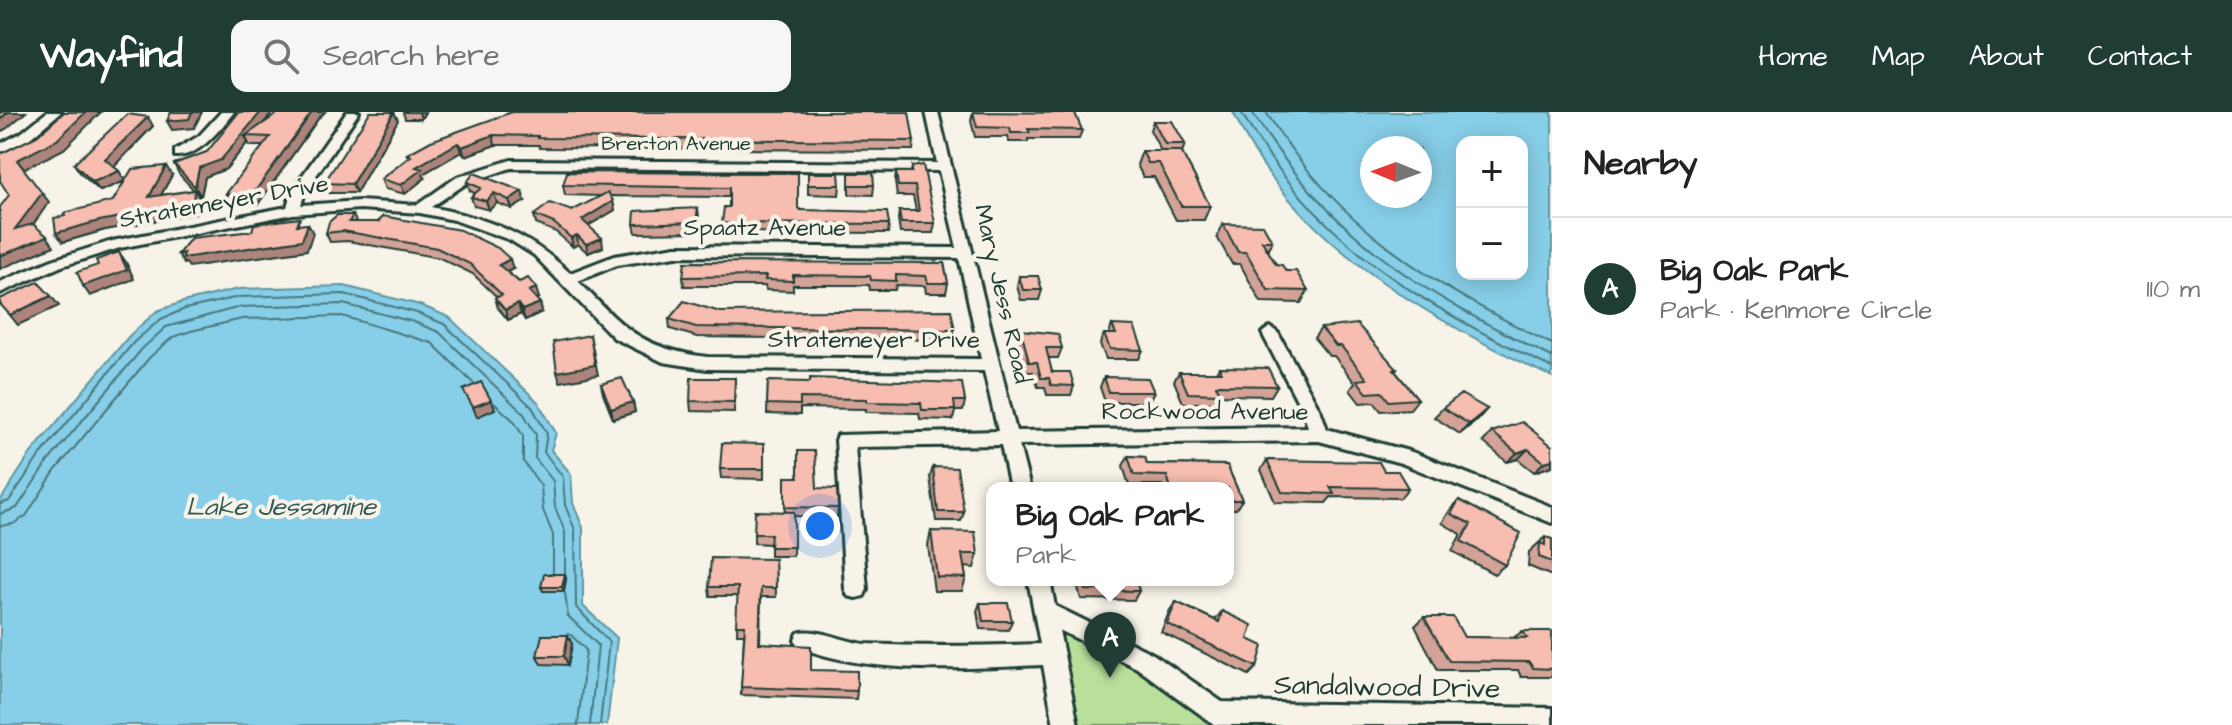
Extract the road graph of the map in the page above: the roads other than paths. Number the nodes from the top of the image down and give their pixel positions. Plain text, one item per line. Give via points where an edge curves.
1 (55, 112) edge
2 (228, 112) edge
3 (353, 112) edge
4 (932, 112) edge
5 (0, 149) edge
6 (180, 153) dead end
7 (945, 167) junction
8 (420, 209) junction
9 (293, 210) junction
10 (965, 253) junction
11 (568, 279) junction
12 (0, 288) edge
13 (1270, 333) dead end
14 (992, 365) junction
15 (1319, 434) junction
16 (1009, 437) junction
17 (1019, 482) edge
18 (1552, 515) edge
19 (1040, 586) edge
20 (856, 589) dead end
21 (1045, 612) junction
22 (806, 640) dead end
23 (1053, 654) junction
24 (1227, 719) edge
25 (1552, 720) edge
26 (1066, 725) edge

1 - 5 street
2 - 6 street via 203,139
3 - 9 street via 298,192
4 - 7 street, Mary Jess Road
7 - 8 street, Brerton Avenue via 511,164 465,175
7 - 10 street, Mary Jess Road
8 - 9 street, Stratemeyer Drive via 360,205
8 - 11 street, Stratemeyer Drive via 515,237
9 - 12 street, Stratemeyer Drive via 102,248
10 - 11 street, Spaatz Avenue via 676,251 614,261
10 - 14 street, Mary Jess Road
11 - 14 street, Stratemeyer Drive via 620,334 669,358 707,363
13 - 15 street
14 - 16 street, Mary Jess Road
15 - 16 street, Rockwood Avenue
15 - 18 street, Rockwood Avenue via 1405,457
16 - 17 street, Mary Jess Road
16 - 20 street, Rockwood Avenue via 845,440
19 - 21 street
21 - 23 street
21 - 24 street via 1145,661
22 - 23 street via 863,654
23 - 26 street
24 - 25 street, Sandalwood Drive

